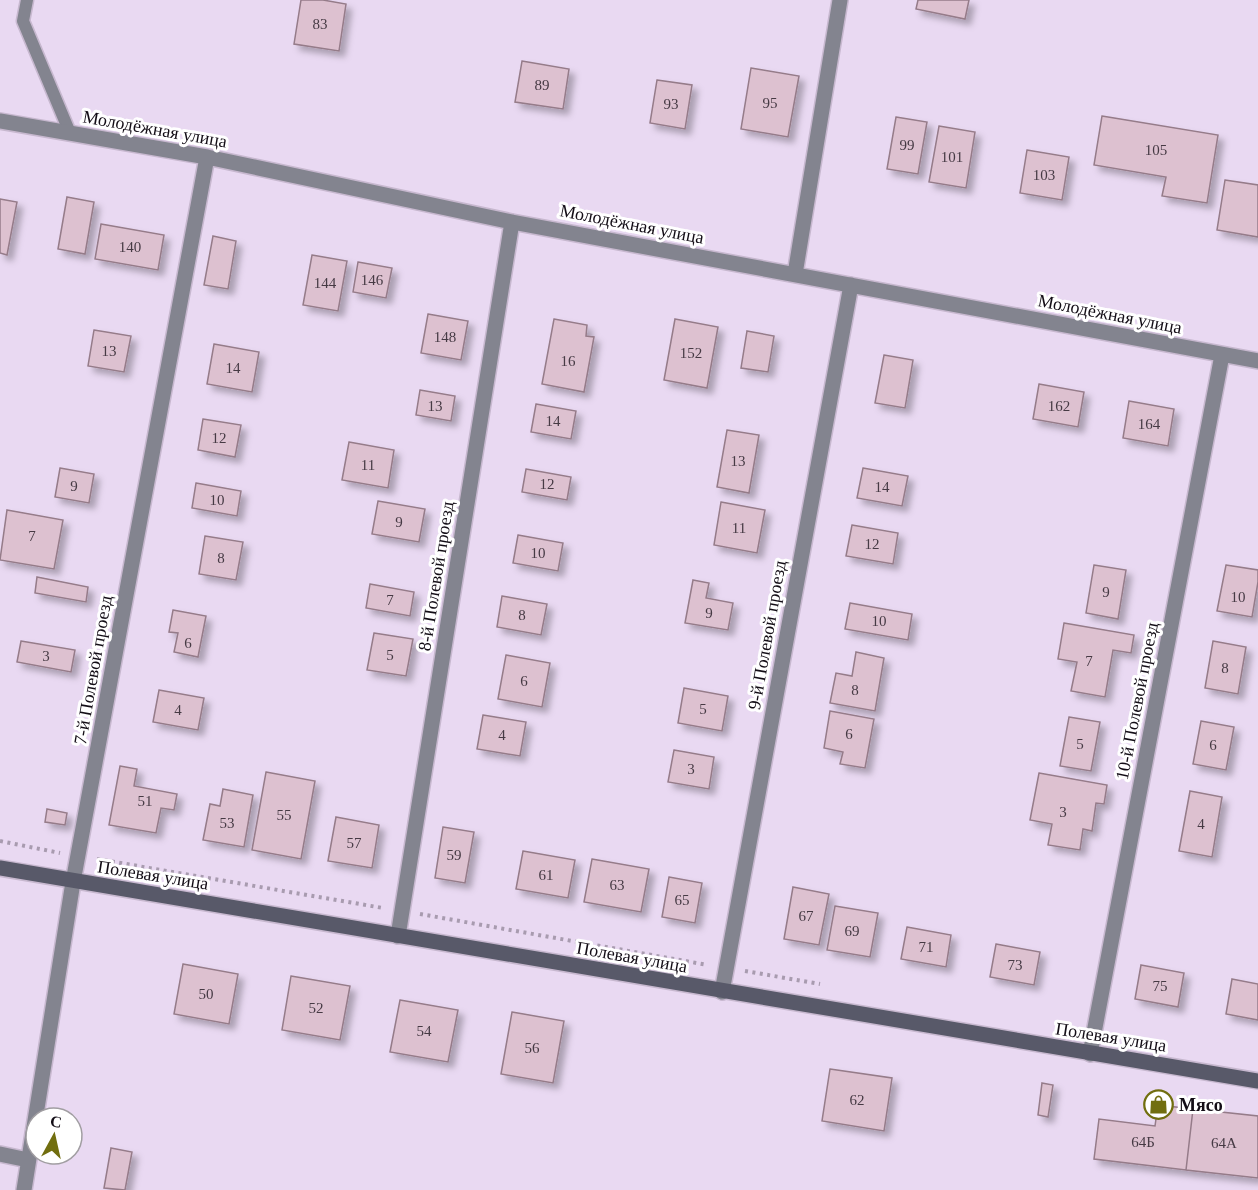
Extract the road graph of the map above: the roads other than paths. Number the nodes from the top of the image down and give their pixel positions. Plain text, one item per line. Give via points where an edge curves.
1 (27, 0) edge
2 (840, 0) edge
3 (0, 121) edge
4 (70, 133) junction
5 (207, 157) junction
6 (512, 222) junction
7 (795, 274) junction
8 (850, 285) junction
9 (1222, 355) junction
10 (1258, 361) edge
11 (0, 868) edge
12 (73, 882) junction
13 (398, 936) junction
14 (722, 992) junction
15 (1090, 1054) junction
16 (1258, 1081) edge
17 (37, 1106) edge
18 (0, 1154) edge
19 (24, 1159) edge
20 (27, 1166) edge
21 (24, 1190) edge

1 - 4 lane via 23,21
2 - 7 street
3 - 4 street, Молодёжная улица
4 - 5 street, Молодёжная улица
5 - 6 street, Молодёжная улица
5 - 12 street, 7-й Полевой проезд
6 - 7 street, Молодёжная улица
6 - 13 street, 8-й Полевой проезд
7 - 8 street, Молодёжная улица
8 - 9 street, Молодёжная улица
8 - 14 street, 9-й Полевой проезд
9 - 10 street, Молодёжная улица
9 - 15 street, 10-й Полевой проезд
11 - 12 street, Полевая улица
12 - 13 street, Полевая улица
12 - 17 street, 7-й Полевой проезд
13 - 14 street, Полевая улица
14 - 15 street, Полевая улица
15 - 16 street, Полевая улица
18 - 19 street
20 - 21 street, 7-й Полевой проезд

